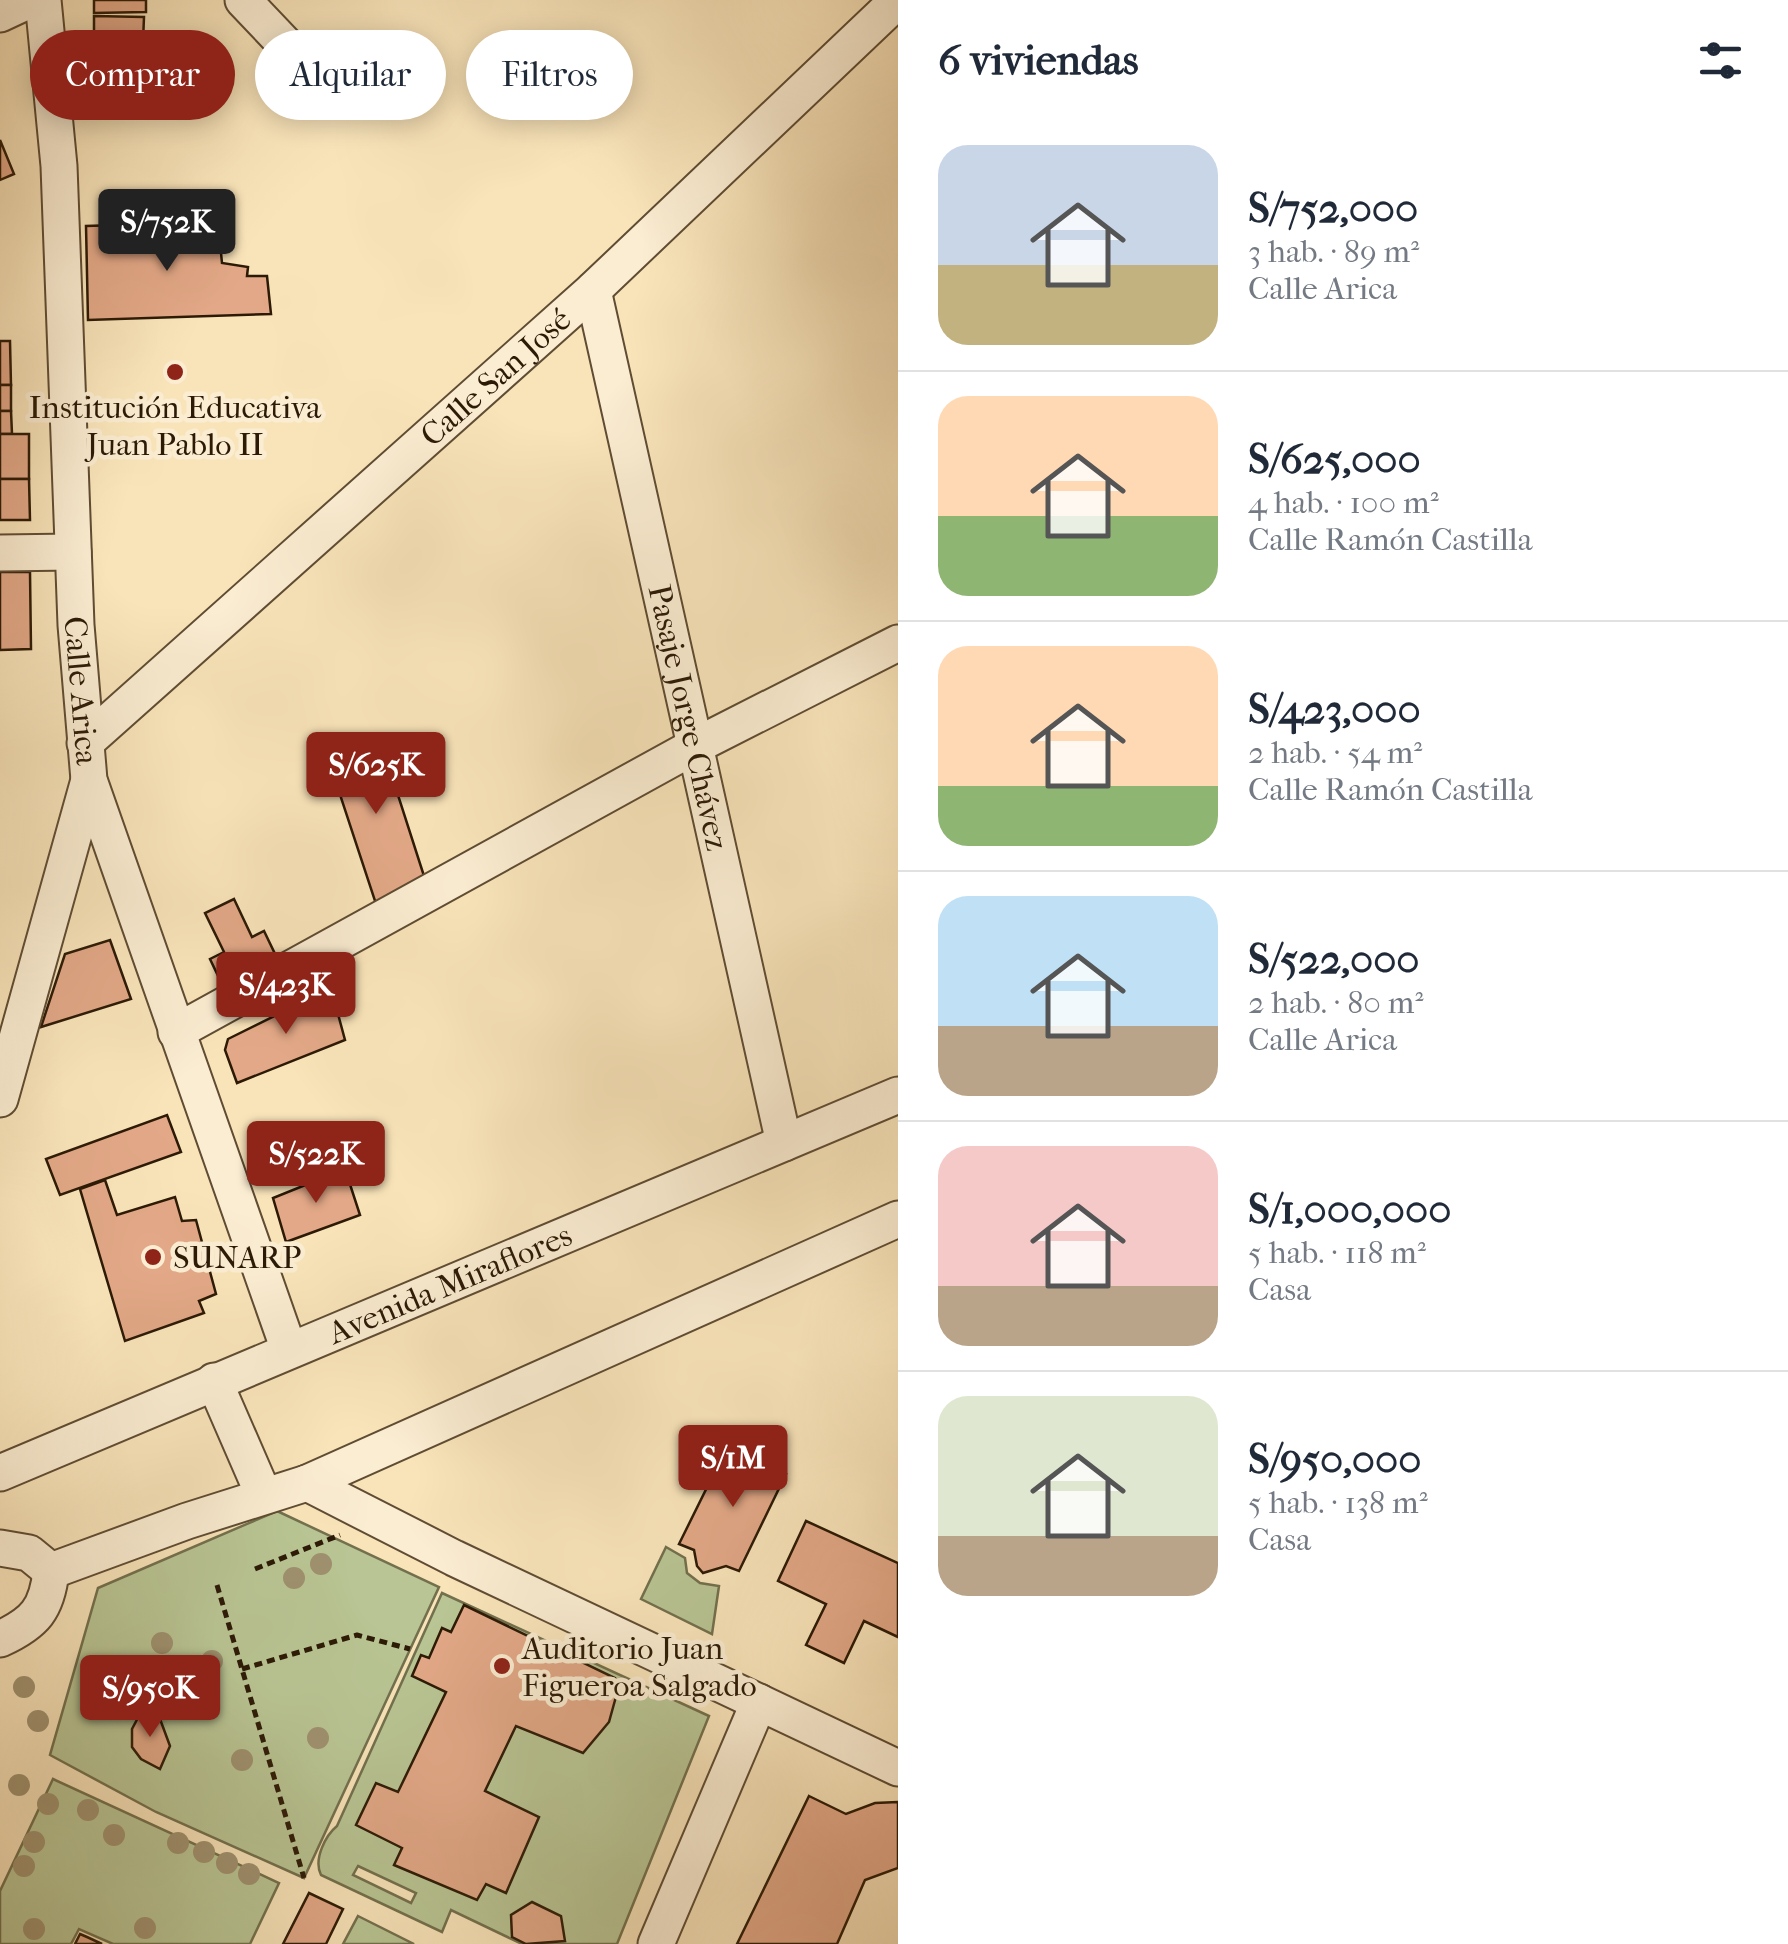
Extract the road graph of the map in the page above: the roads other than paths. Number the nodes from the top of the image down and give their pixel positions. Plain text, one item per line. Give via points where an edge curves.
1 (30, 0) edge
2 (43, 0) edge
3 (243, 0) edge
4 (898, 0) edge
5 (0, 14) edge
6 (272, 30) edge
7 (593, 290) junction
8 (73, 552) junction
9 (0, 553) edge
10 (898, 643) edge
11 (85, 743) junction
12 (695, 746) junction
13 (89, 780) junction
14 (176, 1032) junction
15 (898, 1096) edge
16 (0, 1099) edge
17 (784, 1143) junction
18 (898, 1218) edge
19 (289, 1350) junction
20 (214, 1381) junction
21 (0, 1472) edge
22 (307, 1483) junction
23 (264, 1496) junction
24 (0, 1548) edge
25 (52, 1571) junction
26 (0, 1639) edge
27 (759, 1702) junction
28 (898, 1768) edge
29 (656, 1944) edge

1 - 5 street
2 - 8 street, Calle Arica via 59,166
3 - 6 street
4 - 7 street, Calle San José
7 - 11 street, Calle San José
7 - 12 street, Pasaje Jorge Chávez
8 - 9 street
8 - 11 street, Calle Arica
10 - 12 street
11 - 13 street, Calle Arica
12 - 14 street
12 - 17 street, Pasaje Jorge Chávez
13 - 14 street, Calle Arica
13 - 16 street
14 - 19 street, Calle Arica
15 - 17 street, Avenida Miraflores
17 - 19 street, Avenida Miraflores
18 - 22 street
19 - 20 street, Avenida Miraflores
20 - 21 street, Avenida Miraflores
20 - 23 street
22 - 23 street
22 - 27 street
23 - 25 street
24 - 25 street via 29,1553
25 - 26 street via 48,1602 30,1626
27 - 28 street
27 - 29 street

